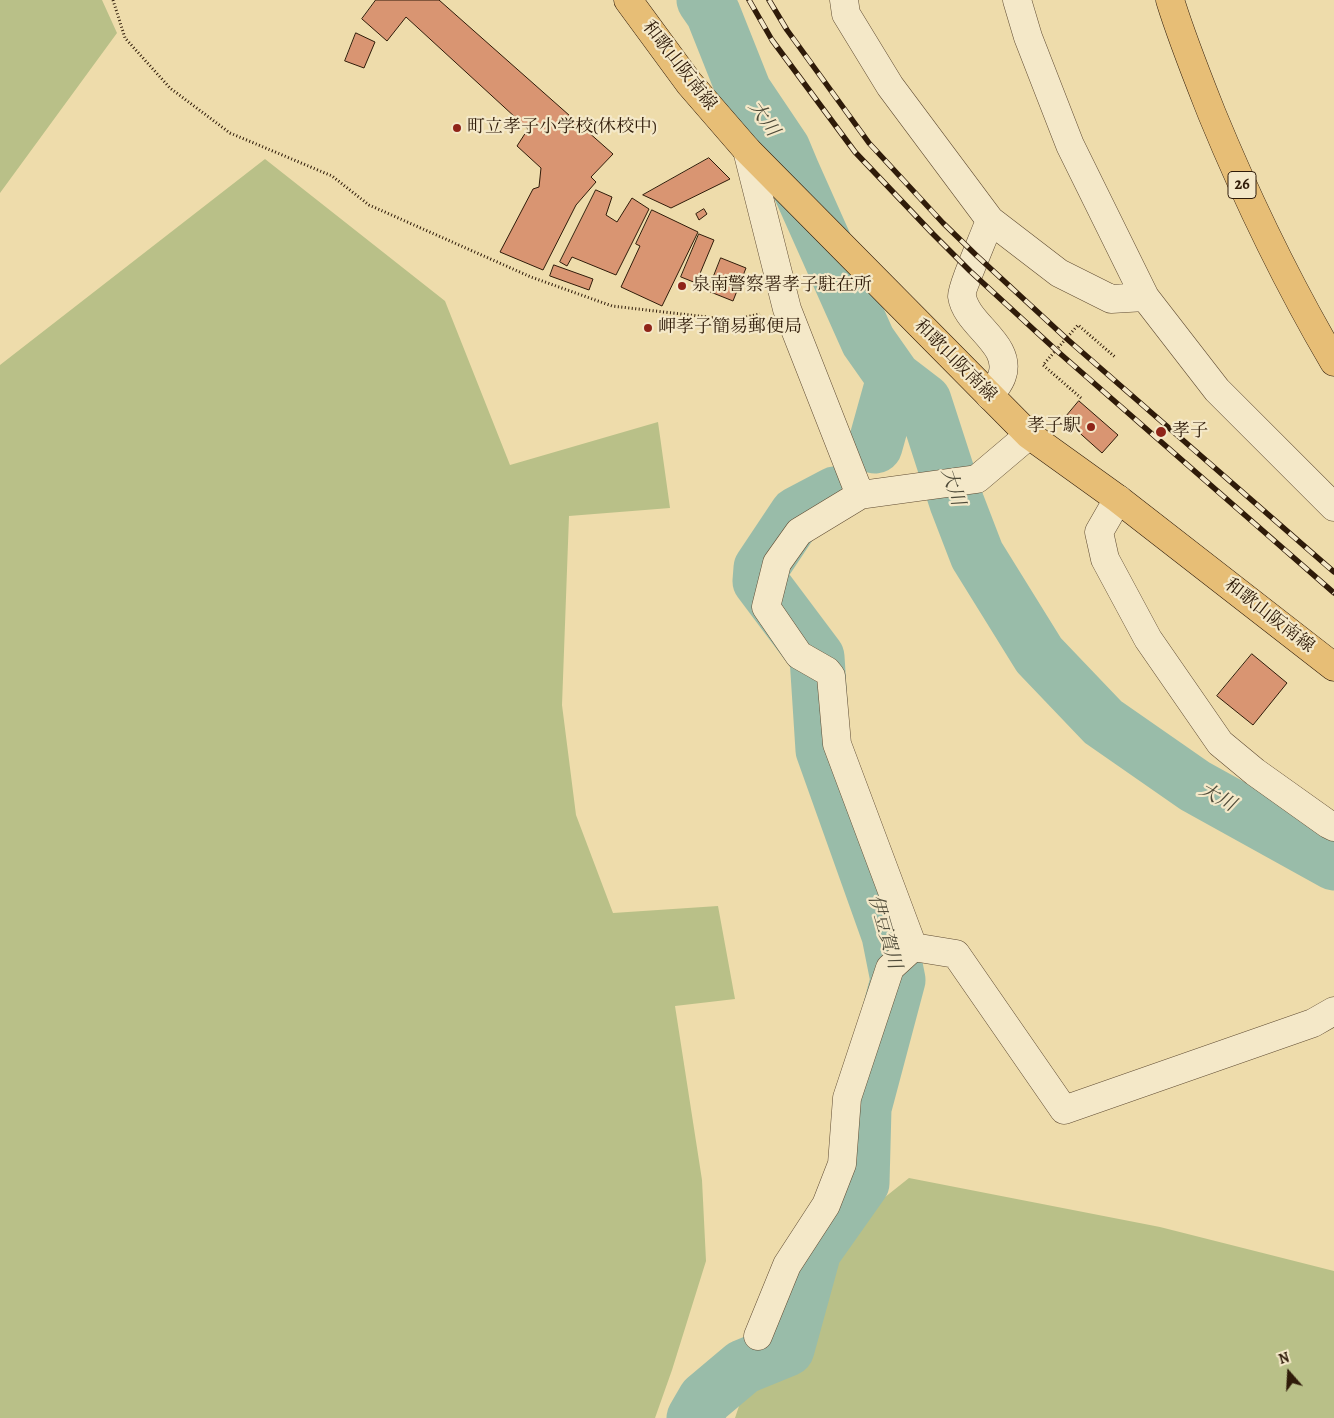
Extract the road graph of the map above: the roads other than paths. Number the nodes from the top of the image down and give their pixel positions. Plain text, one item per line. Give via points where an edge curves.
1 (628, 0) edge
2 (844, 0) edge
3 (1017, 0) edge
4 (1170, 0) edge
5 (755, 158) junction
6 (990, 220) junction
7 (1145, 297) junction
8 (1334, 362) edge
9 (990, 396) junction
10 (1029, 435) junction
11 (860, 495) junction
12 (1118, 499) junction
13 (1334, 507) edge
14 (1334, 667) edge
15 (1334, 826) edge
16 (902, 957) junction
17 (1334, 1012) edge
18 (758, 1336) dead end

1 - 5 main road, 和歌山阪南線 via 689,83
2 - 6 street via 846,14 890,86
3 - 7 street via 1070,145
4 - 8 main road, 26 via 1182,40 1236,174 1301,306
5 - 9 main road, 和歌山阪南線
5 - 11 street via 787,309
6 - 7 street via 1059,273 1111,299
6 - 9 street via 962,294 965,307 1001,352 1002,377
7 - 13 street via 1216,390
9 - 10 main road, 和歌山阪南線
10 - 11 street via 977,479
10 - 12 main road, 和歌山阪南線
11 - 16 street via 799,532 777,562 766,607 799,655 830,676 837,744
12 - 14 main road, 和歌山阪南線
12 - 15 street via 1099,532 1105,559 1148,639 1220,743 1255,772
16 - 17 street via 956,954 1064,1110 1313,1023
16 - 18 street via 847,1098 842,1164 826,1205 787,1265

